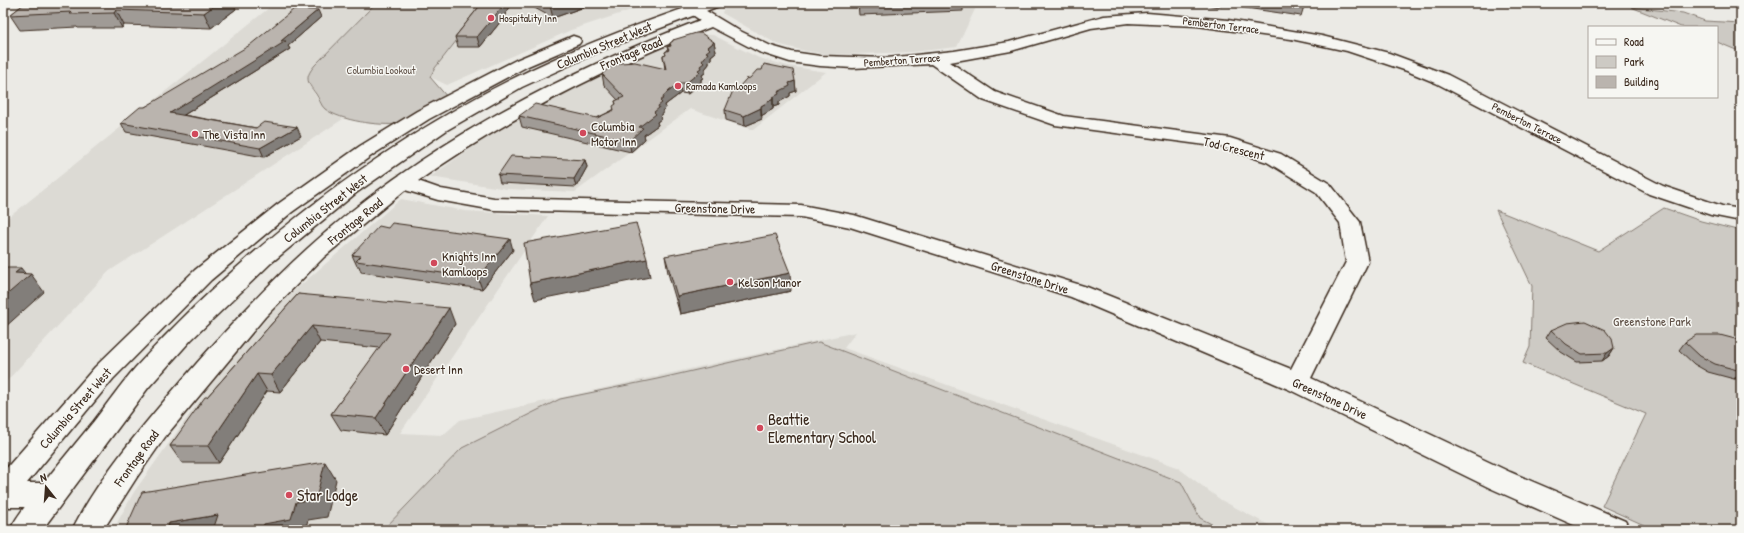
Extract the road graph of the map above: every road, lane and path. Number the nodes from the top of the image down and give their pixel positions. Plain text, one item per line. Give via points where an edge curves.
1 (695, 8) edge
2 (935, 59) junction
3 (403, 183) junction
4 (1741, 215) edge
5 (1297, 382) junction
6 (3, 492) edge
7 (50, 494) junction
8 (3, 495) edge
9 (25, 530) edge
10 (87, 530) edge
11 (1615, 530) edge

1 - 2 street, Pemberton Terrace via 765,49 812,60 882,63
1 - 3 street, Frontage Road via 637,50 549,91 452,149
1 - 6 street, Columbia Street West via 602,28 472,88 376,144 291,203 204,275 104,373
1 - 7 street, Columbia Street West via 578,54 491,97 391,158 310,216 236,282 144,376
2 - 4 street, Pemberton Terrace via 1010,46 1074,27 1120,18 1178,20 1278,32 1416,68 1656,190 1718,211
2 - 5 street, Tod Crescent via 989,96 1061,121 1223,142 1274,158 1323,188 1350,222 1357,262
3 - 5 street, Greenstone Drive via 438,194 494,204 801,211 854,221 1079,292
3 - 10 street, Frontage Road via 322,247 232,338 129,464
5 - 11 street, Greenstone Drive via 1500,480
7 - 8 street
7 - 9 street, Columbia Street West

